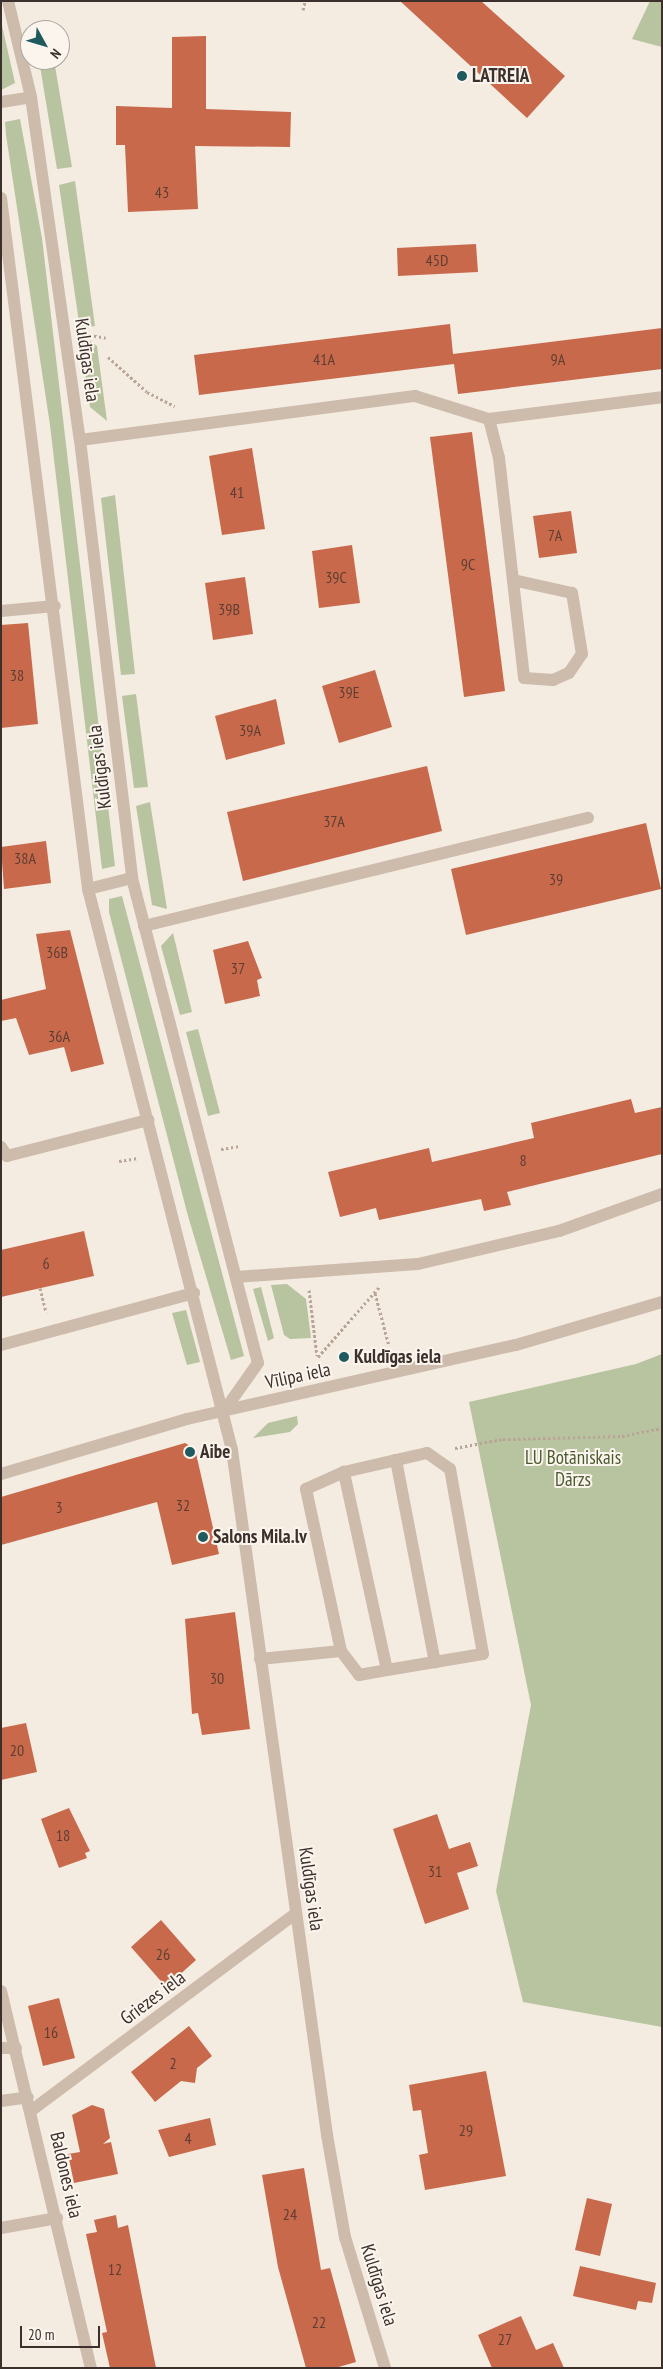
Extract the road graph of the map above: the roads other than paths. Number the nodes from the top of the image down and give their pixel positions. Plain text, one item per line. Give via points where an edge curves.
1 (8, 1) edge
2 (31, 97) junction
3 (1, 102) edge
4 (1, 198) edge
5 (662, 397) edge
6 (490, 419) junction
7 (80, 440) junction
8 (513, 580) junction
9 (55, 606) junction
10 (1, 611) edge
11 (588, 818) dead end
12 (132, 878) junction
13 (88, 889) junction
14 (144, 926) junction
15 (148, 1120) junction
16 (1, 1147) edge
17 (662, 1194) edge
18 (236, 1278) junction
19 (194, 1293) junction
20 (662, 1302) edge
21 (1, 1345) edge
22 (224, 1411) junction
23 (396, 1460) junction
24 (344, 1472) junction
25 (1, 1474) edge
26 (341, 1651) junction
27 (260, 1659) junction
28 (435, 1662) junction
29 (386, 1670) junction
30 (295, 1914) junction
31 (1, 1991) edge
32 (1, 2048) edge
33 (16, 2048) junction
34 (28, 2097) junction
35 (1, 2101) edge
36 (32, 2110) junction
37 (57, 2218) junction
38 (1, 2228) edge
39 (91, 2368) edge
40 (385, 2368) edge

1 - 2 street, Kuldīgas iela
2 - 3 street
2 - 7 street, Kuldīgas iela
4 - 9 street, Kuldīgas iela
5 - 6 street
6 - 7 street via 416,396
6 - 8 street
7 - 12 street, Kuldīgas iela
8 - 8 street via 524,678 553,680 569,673 582,654 572,594
9 - 10 street
9 - 13 street, Kuldīgas iela
11 - 14 street
12 - 13 street
12 - 14 street, Kuldīgas iela
13 - 15 street, Kuldīgas iela
14 - 18 street, Kuldīgas iela
15 - 16 street via 7,1156
15 - 19 street, Kuldīgas iela
17 - 18 street via 559,1231 398,1265
18 - 22 street, Kuldīgas iela via 258,1363
19 - 21 street
19 - 22 street, Kuldīgas iela
20 - 22 street, Vīlipa iela via 516,1345
22 - 25 street, Vīlipa iela
22 - 27 street, Kuldīgas iela
23 - 24 street
23 - 28 street
23 - 28 street via 427,1453 450,1469 483,1654
24 - 26 street via 306,1488
24 - 29 street
26 - 27 street
26 - 29 street via 359,1675
27 - 30 street, Kuldīgas iela
28 - 29 street
30 - 36 street, Griezes iela
30 - 40 street, Kuldīgas iela via 345,2237
31 - 33 street, Baldones iela
32 - 33 street
33 - 34 street, Baldones iela
34 - 35 street
34 - 36 street, Baldones iela
36 - 37 street, Baldones iela
37 - 38 street
37 - 39 street, Baldones iela

